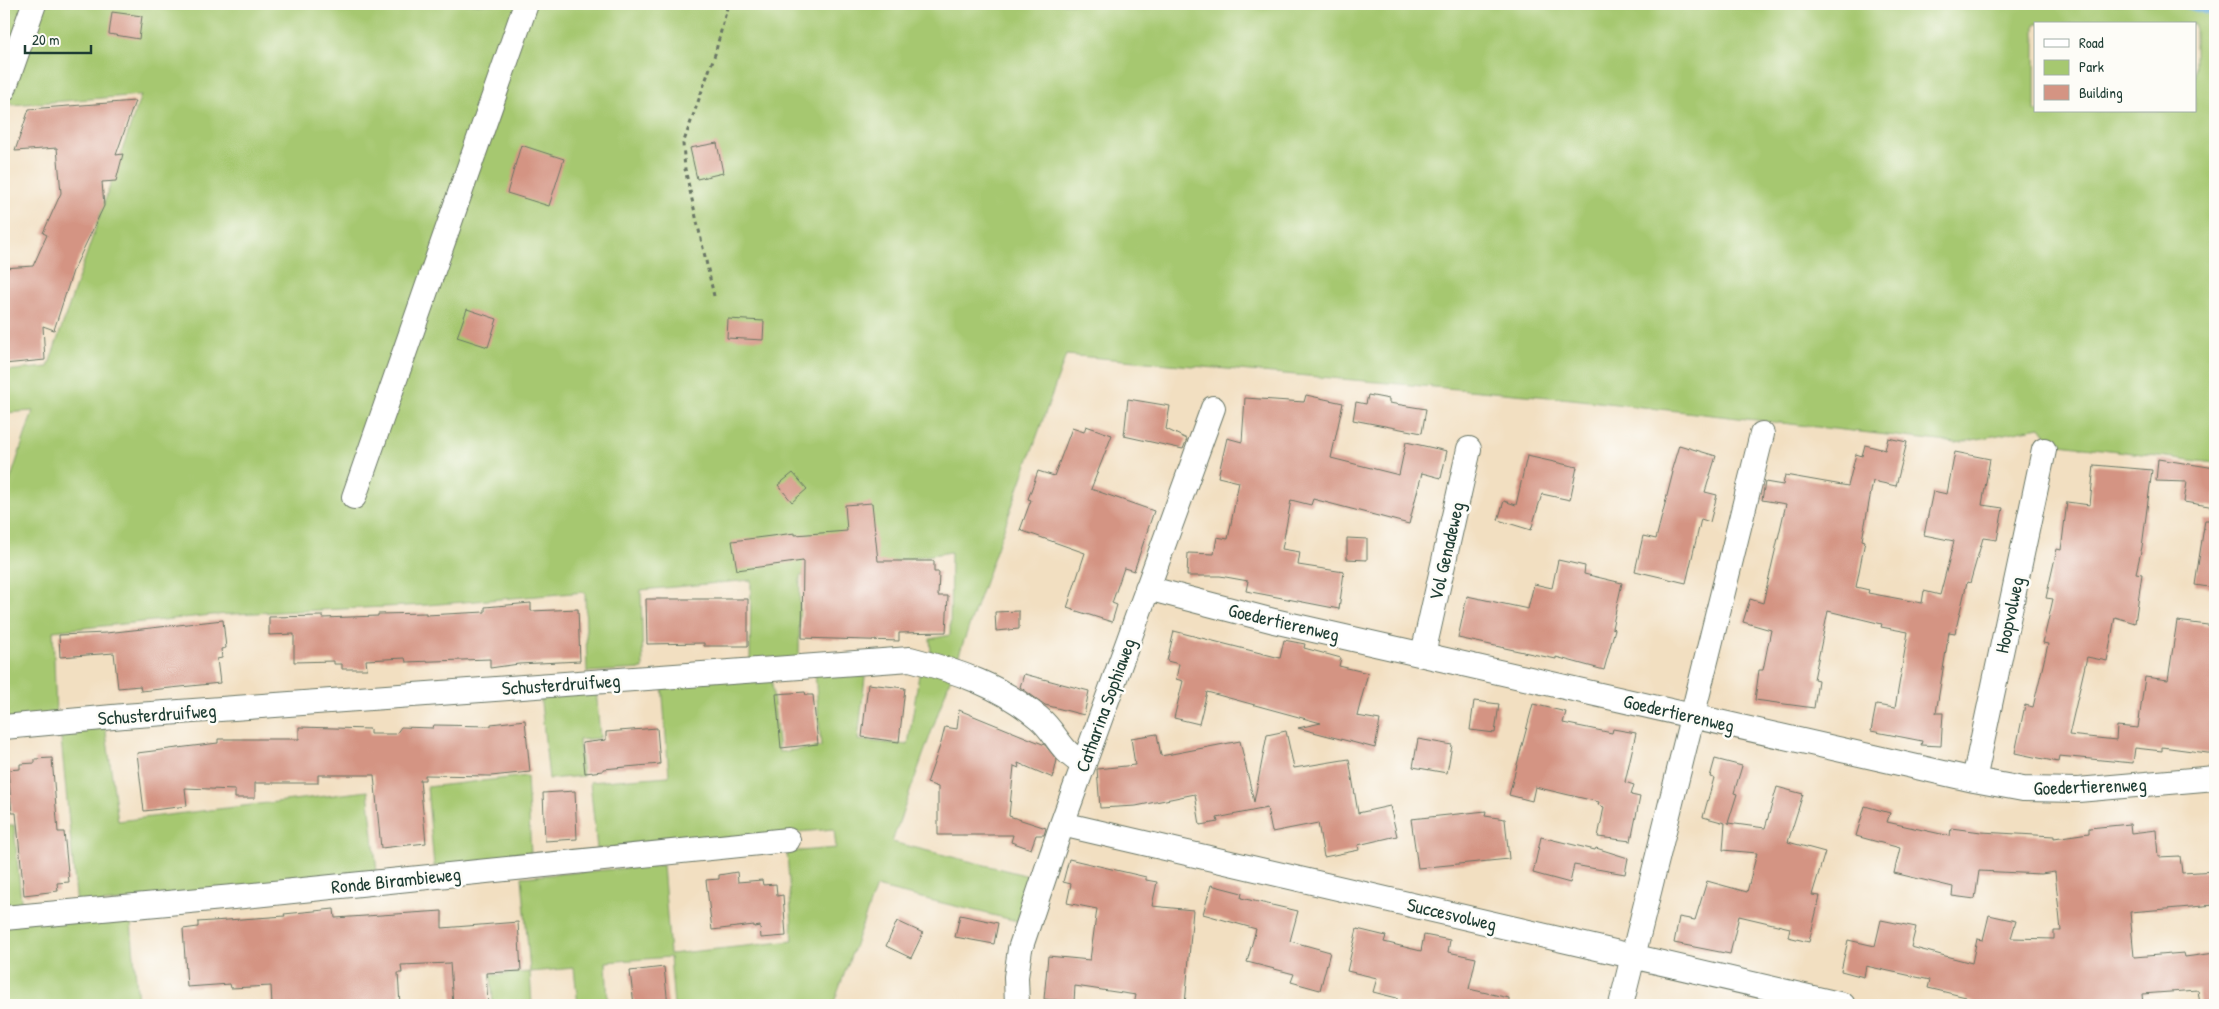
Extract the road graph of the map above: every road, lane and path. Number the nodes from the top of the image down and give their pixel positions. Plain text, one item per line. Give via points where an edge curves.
1 (34, 4) edge
2 (526, 4) edge
3 (728, 4) edge
4 (4, 89) edge
5 (714, 296) dead end
6 (1213, 408) dead end
7 (1762, 434) dead end
8 (1469, 449) dead end
9 (2044, 450) dead end
10 (354, 497) dead end
11 (1147, 588) junction
12 (1423, 654) junction
13 (1693, 716) junction
14 (4, 727) edge
15 (1084, 764) junction
16 (2215, 778) edge
17 (1974, 780) junction
18 (1062, 824) junction
19 (788, 840) dead end
20 (4, 918) edge
21 (1633, 956) junction
22 (1017, 1005) edge
23 (1621, 1005) edge
24 (1843, 1005) edge

1 - 4 street
2 - 10 street
3 - 5 path via 715,54 683,144 685,169
6 - 11 street, Catharina Sophiaweg
7 - 13 street
8 - 12 street, Vol Genadeweg
9 - 17 street, Hoopvolweg
11 - 12 street, Goedertierenweg via 1274,621
11 - 15 street, Catharina Sophiaweg
12 - 13 street, Goedertierenweg
13 - 17 street, Goedertierenweg
13 - 21 street
14 - 15 street, Schusterdruifweg via 910,659 950,669 999,690 1040,719 1066,753
15 - 18 street, Catharina Sophiaweg
16 - 17 street, Goedertierenweg via 2078,790 2023,789
18 - 21 street, Succesvolweg
18 - 22 street, Catharina Sophiaweg via 1020,950 1016,977
19 - 20 street, Ronde Birambieweg
21 - 23 street
21 - 24 street, Succesvolweg

